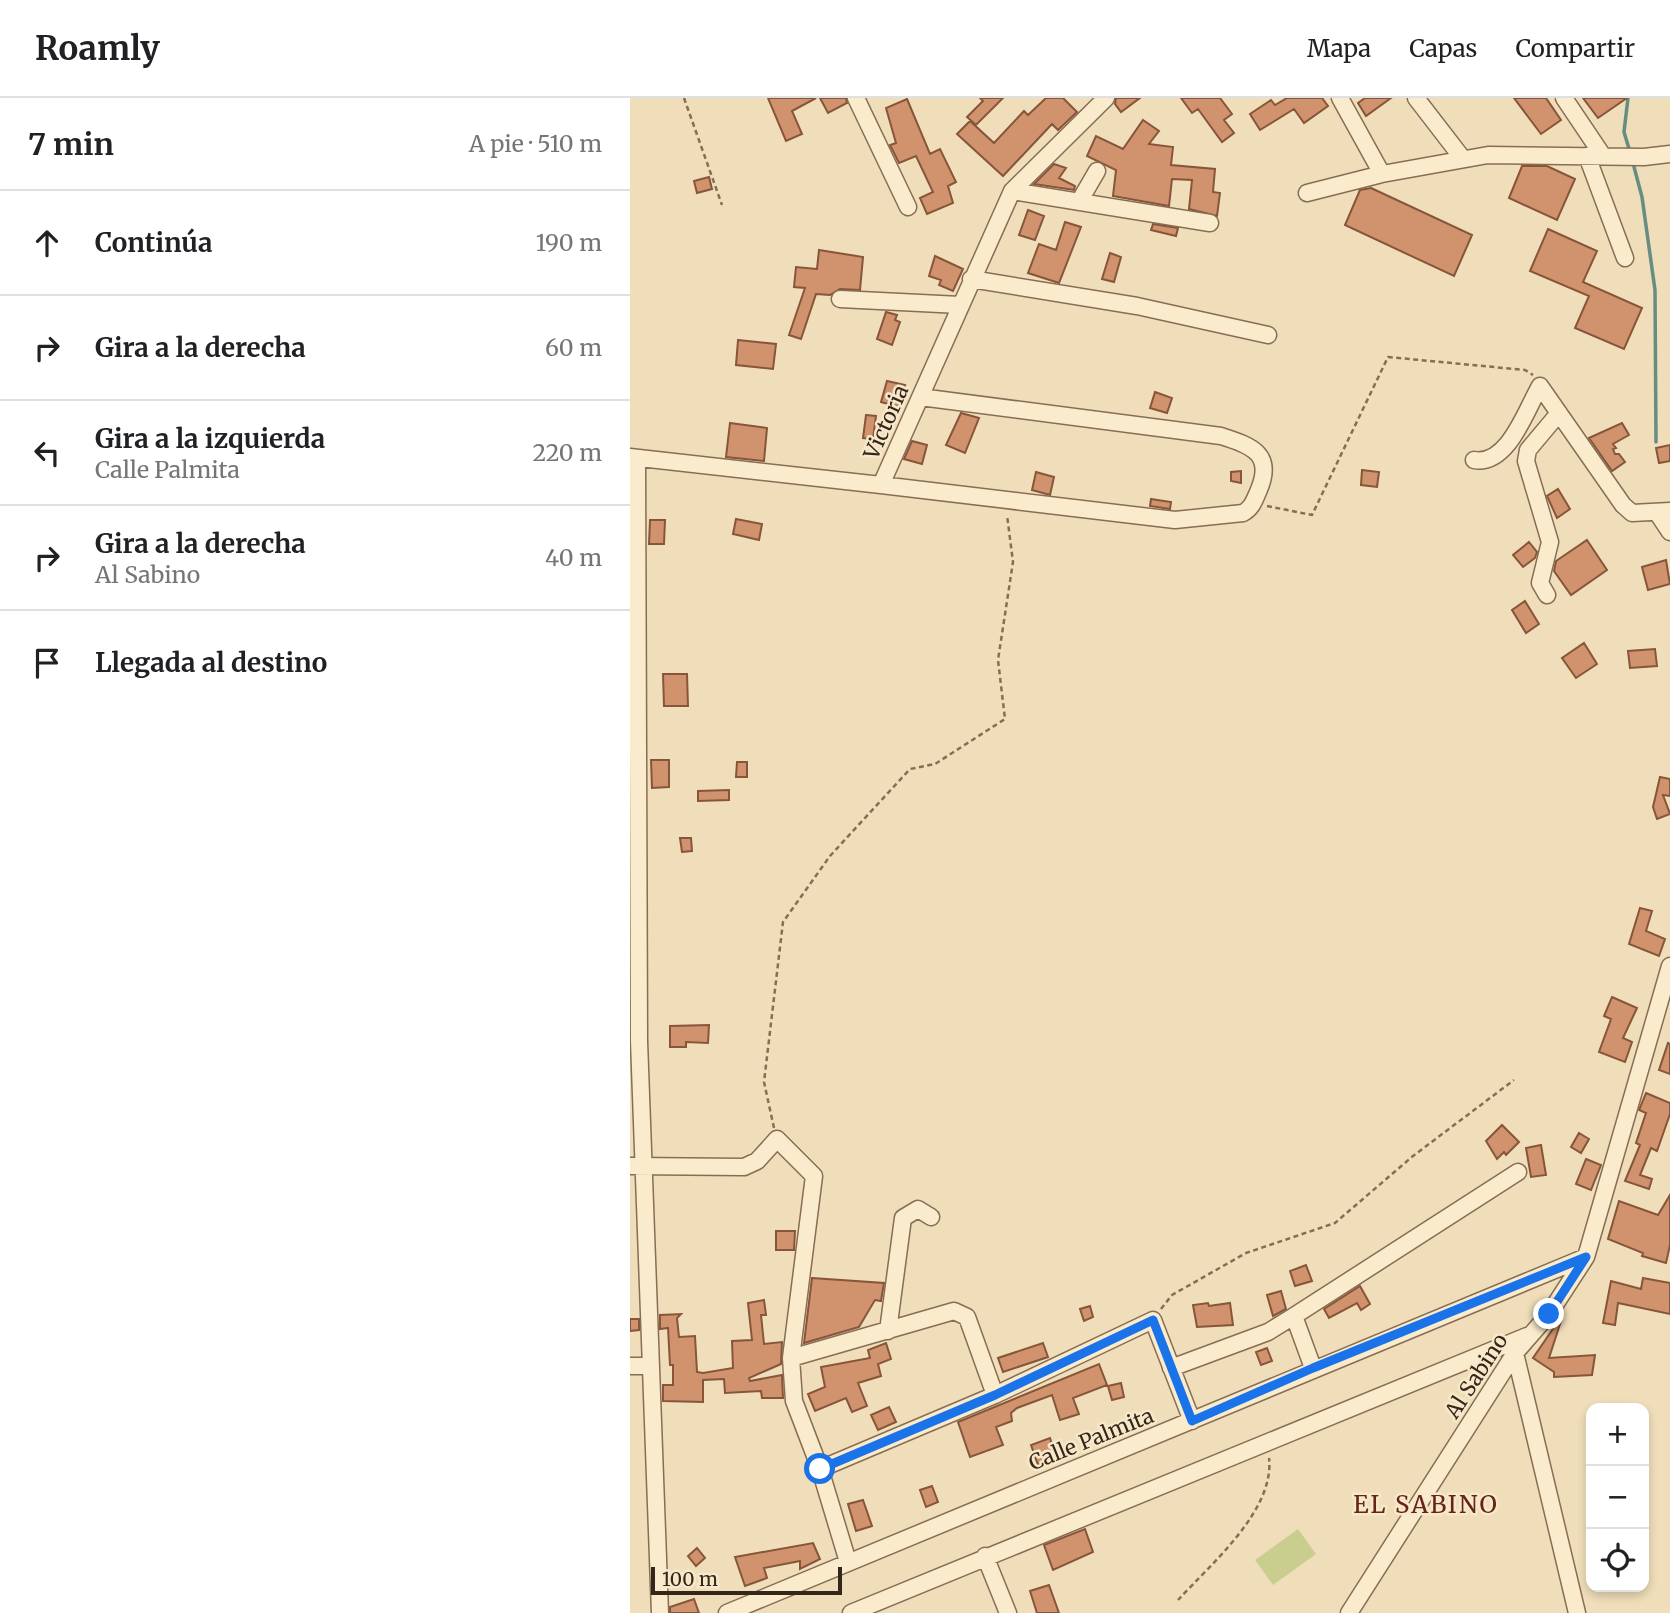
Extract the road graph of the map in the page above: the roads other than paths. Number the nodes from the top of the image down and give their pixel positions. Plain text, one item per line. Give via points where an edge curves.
1 (856, 98) edge
2 (1106, 98) edge
3 (1340, 98) edge
4 (1416, 98) edge
5 (1564, 98) edge
6 (1670, 154) edge
7 (1595, 156) junction
8 (1463, 159) junction
9 (1097, 171) dead end
10 (1382, 174) junction
11 (1012, 191) junction
12 (1307, 193) dead end
13 (1079, 202) junction
14 (908, 207) dead end
15 (1210, 223) dead end
16 (1625, 258) dead end
17 (971, 278) junction
18 (840, 299) dead end
19 (960, 305) junction
20 (1268, 335) dead end
21 (920, 397) junction
22 (1559, 413) junction
23 (634, 457) edge
24 (1474, 460) dead end
25 (881, 485) junction
26 (1664, 512) edge
27 (1670, 532) edge
28 (1547, 595) dead end
29 (633, 888) edge
30 (1670, 966) edge
31 (1666, 995) edge
32 (636, 1166) edge
33 (1518, 1171) dead end
34 (931, 1217) dead end
35 (1586, 1257) junction
36 (1294, 1315) junction
37 (888, 1331) junction
38 (1527, 1336) junction
39 (1515, 1353) junction
40 (791, 1358) junction
41 (630, 1366) edge
42 (649, 1366) junction
43 (1171, 1368) junction
44 (1313, 1368) junction
45 (995, 1395) junction
46 (1192, 1421) junction
47 (820, 1469) junction
48 (985, 1556) junction
49 (848, 1562) junction
50 (660, 1613) edge
51 (727, 1613) edge
52 (851, 1613) edge
53 (1008, 1613) edge
54 (1349, 1613) edge
55 (1577, 1613) edge

1 - 14 street
2 - 11 street
3 - 10 street
4 - 8 street
5 - 7 street
6 - 7 street
7 - 8 street
7 - 16 street
8 - 10 street
9 - 13 street
10 - 12 street
11 - 13 street
11 - 17 street, Victoria
13 - 15 street
17 - 19 street, Victoria
17 - 20 street via 1137,306
18 - 19 street
19 - 21 street, Victoria
21 - 25 street, Victoria
21 - 25 street via 1221,436 1249,445 1261,456 1265,468 1253,503 1242,513 1175,520
22 - 24 street via 1540,386 1510,440 1495,456 1484,462
22 - 26 street via 1623,505 1632,513
22 - 28 street via 1528,450 1526,461 1550,542 1540,583
23 - 25 street, Victoria
23 - 29 street
26 - 27 street
29 - 32 street
30 - 31 street, Al Sabino
31 - 35 street, Al Sabino
32 - 40 street via 744,1167 777,1139 814,1176
32 - 42 street
33 - 36 street
34 - 37 street via 918,1209 903,1218
35 - 38 street, Al Sabino via 1549,1314
35 - 44 street, Calle Palmita
36 - 43 street via 1268,1332
36 - 44 street
37 - 40 street
37 - 45 street via 962,1312
38 - 39 street, Al Sabino
38 - 48 street
39 - 54 street, Al Sabino
39 - 55 street
40 - 47 street via 794,1401
41 - 42 street
42 - 50 street
43 - 45 street via 1153,1320
43 - 46 street
44 - 46 street, Calle Palmita
45 - 47 street
46 - 49 street, Calle Palmita
47 - 49 street
48 - 52 street
48 - 53 street
49 - 51 street, Calle Palmita

